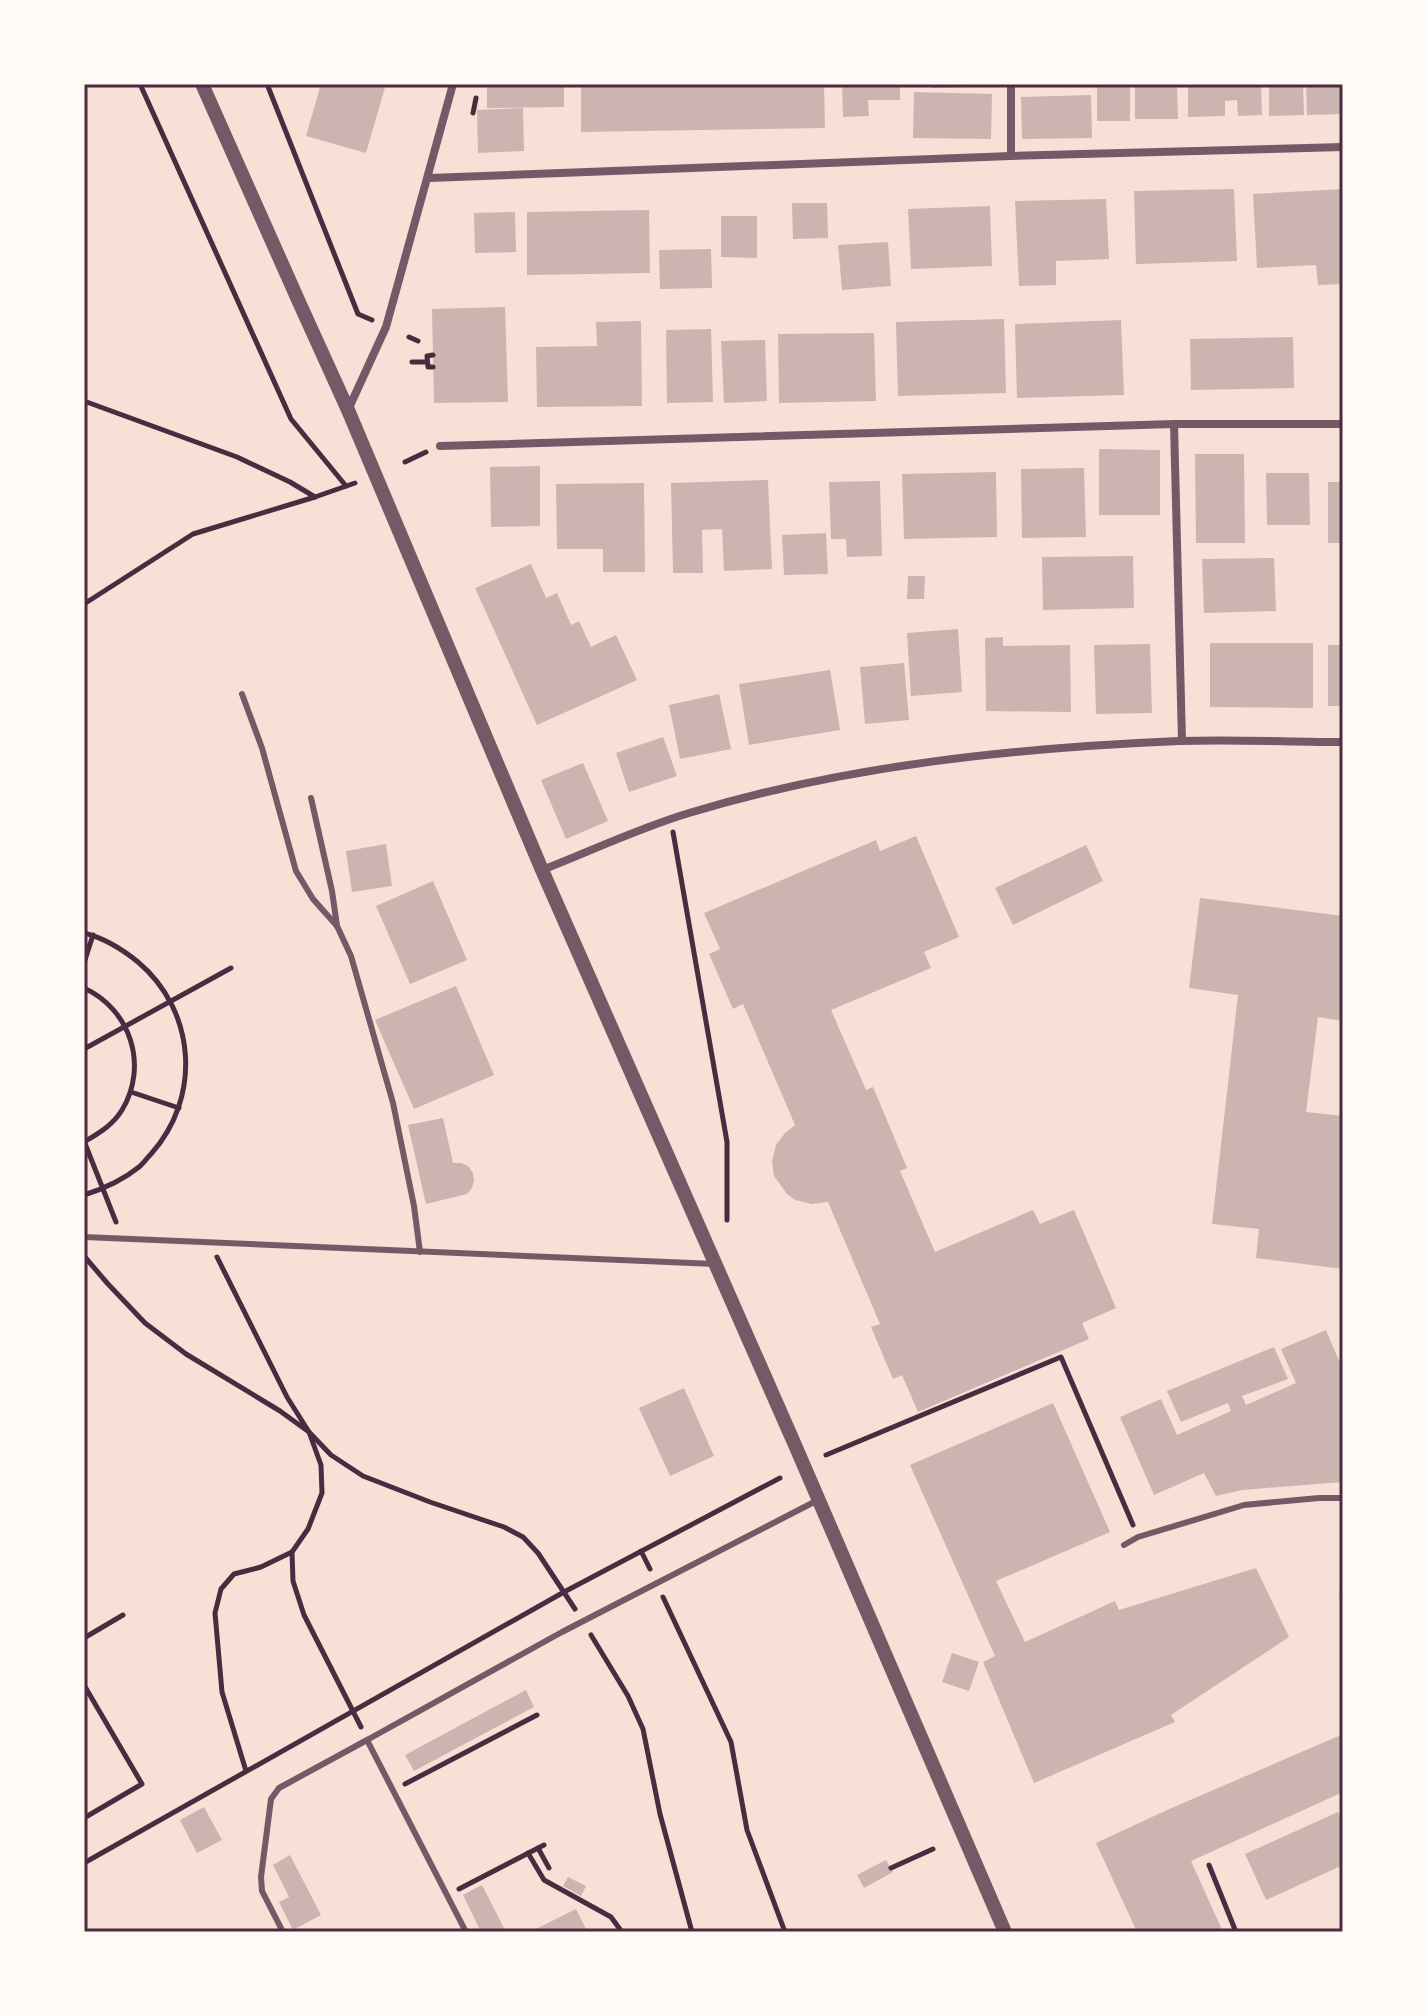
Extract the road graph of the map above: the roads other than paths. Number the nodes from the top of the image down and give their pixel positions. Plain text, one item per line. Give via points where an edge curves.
1 (202, 84) edge
2 (453, 84) edge
3 (1011, 84) edge
4 (1343, 147) edge
5 (1011, 156) junction
6 (429, 178) junction
7 (348, 410) junction
8 (1174, 424) junction
9 (1343, 424) edge
10 (440, 446) dead end
11 (242, 694) dead end
12 (1182, 741) junction
13 (1343, 742) edge
14 (311, 798) dead end
15 (542, 870) junction
16 (337, 926) junction
17 (84, 1237) edge
18 (420, 1252) junction
19 (715, 1264) junction
20 (1343, 1498) edge
21 (818, 1500) junction
22 (1124, 1545) dead end
23 (367, 1740) junction
24 (283, 1932) edge
25 (466, 1932) edge
26 (1005, 1932) edge

1 - 7 street
2 - 6 street
3 - 5 street
4 - 5 street
5 - 6 street
6 - 7 street via 386,327
7 - 15 street
8 - 9 street
8 - 10 street
8 - 12 street
11 - 16 lane via 296,871
12 - 13 street
12 - 15 street via 983,754 760,794 671,819
14 - 16 lane
15 - 19 street
16 - 18 lane via 351,956 393,1103
17 - 18 lane
18 - 19 lane
19 - 21 street
20 - 22 lane via 1244,1505
21 - 23 lane
21 - 26 street
23 - 24 lane via 279,1788 271,1799 262,1891
23 - 25 lane

